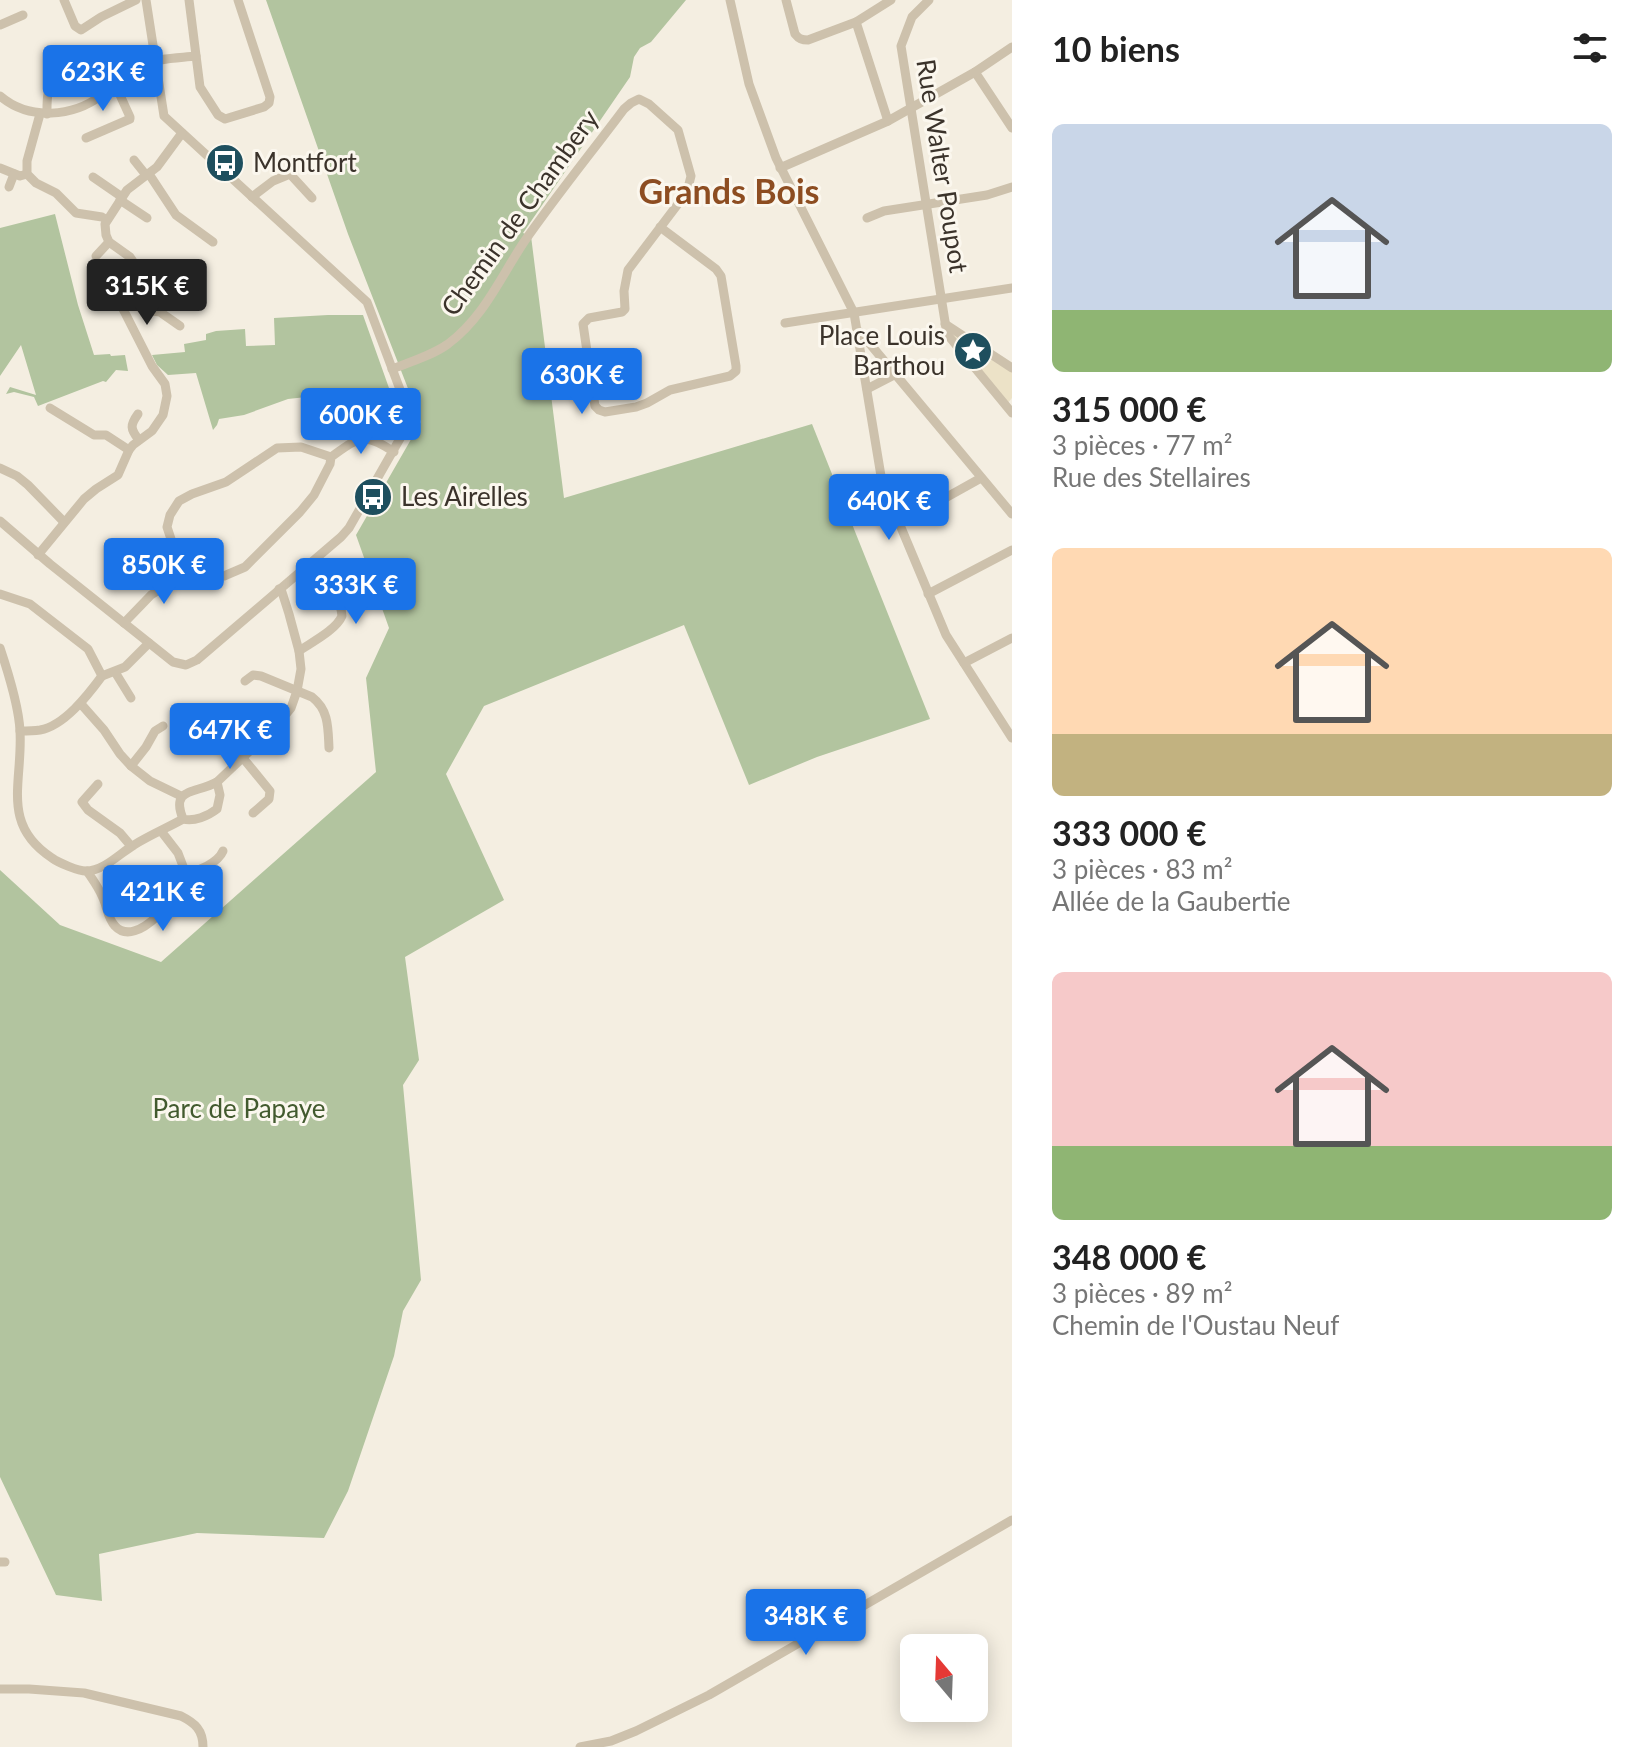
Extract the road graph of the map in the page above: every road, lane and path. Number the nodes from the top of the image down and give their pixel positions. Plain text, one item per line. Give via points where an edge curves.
1 (64, 0) edge
2 (136, 0) edge
3 (146, 0) edge
4 (189, 0) edge
5 (238, 0) edge
6 (730, 0) edge
7 (786, 0) edge
8 (891, 0) edge
9 (929, 0) edge
10 (23, 15) dead end
11 (856, 22) junction
12 (0, 25) edge
13 (1012, 47) edge
14 (196, 56) junction
15 (155, 61) junction
16 (975, 72) junction
17 (58, 77) dead end
18 (115, 84) junction
19 (0, 96) edge
20 (910, 109) junction
21 (44, 114) junction
22 (888, 121) junction
23 (1012, 128) edge
24 (182, 133) junction
25 (86, 138) dead end
26 (134, 160) dead end
27 (0, 168) edge
28 (780, 168) junction
29 (14, 174) junction
30 (27, 174) junction
31 (147, 174) junction
32 (93, 177) dead end
33 (9, 187) dead end
34 (1012, 187) edge
35 (252, 197) junction
36 (312, 198) dead end
37 (121, 199) junction
38 (925, 205) junction
39 (147, 218) dead end
40 (867, 218) dead end
41 (107, 220) junction
42 (660, 227) junction
43 (109, 242) junction
44 (213, 242) dead end
45 (96, 256) dead end
46 (135, 269) junction
47 (168, 272) dead end
48 (1012, 288) edge
49 (940, 299) junction
50 (122, 301) junction
51 (93, 305) dead end
52 (854, 313) junction
53 (785, 323) dead end
54 (945, 324) junction
55 (180, 326) dead end
56 (858, 329) junction
57 (1012, 368) edge
58 (392, 369) junction
59 (896, 374) junction
60 (867, 389) junction
61 (50, 408) dead end
62 (1012, 413) edge
63 (138, 414) dead end
64 (139, 440) junction
65 (129, 450) junction
66 (394, 452) junction
67 (331, 457) junction
68 (0, 468) edge
69 (981, 478) junction
70 (1012, 514) edge
71 (0, 521) edge
72 (64, 522) junction
73 (899, 522) junction
74 (1012, 550) edge
75 (38, 555) junction
76 (189, 571) junction
77 (321, 580) dead end
78 (279, 589) junction
79 (0, 594) edge
80 (928, 594) junction
81 (124, 623) junction
82 (1012, 638) edge
83 (149, 643) junction
84 (0, 648) edge
85 (299, 651) junction
86 (964, 663) junction
87 (115, 672) junction
88 (102, 676) junction
89 (245, 681) dead end
90 (297, 691) junction
91 (131, 698) dead end
92 (81, 704) junction
93 (163, 726) dead end
94 (20, 731) junction
95 (1010, 731) edge
96 (329, 748) dead end
97 (243, 758) junction
98 (131, 766) junction
99 (217, 782) junction
100 (98, 784) dead end
101 (181, 796) junction
102 (253, 813) dead end
103 (183, 819) junction
104 (161, 831) junction
105 (131, 846) junction
106 (223, 851) dead end
107 (87, 871) junction
108 (186, 874) junction
109 (1012, 1520) edge
110 (0, 1689) edge
111 (203, 1747) edge
112 (580, 1747) edge

1 - 2 street via 81,30
3 - 15 street
4 - 14 street
5 - 14 street via 269,103 230,119 221,117 200,87
6 - 28 street via 749,84
7 - 11 street via 795,34 803,40
8 - 11 street
9 - 20 street, Rue Walter Poupot via 912,17 901,46
10 - 12 street
11 - 22 street
13 - 16 street
14 - 15 street
15 - 18 street via 140,65
15 - 24 street via 164,116
16 - 20 street
16 - 23 street
17 - 21 street via 48,91
18 - 21 street via 78,108
18 - 25 street via 130,119
19 - 21 street
20 - 22 street
20 - 38 street, Rue Walter Poupot
21 - 30 street
22 - 28 street
24 - 31 street
24 - 35 street
26 - 31 street
27 - 29 street
28 - 52 street
29 - 30 street
29 - 33 street
30 - 41 street via 76,213
31 - 37 street
31 - 44 street via 176,215
32 - 37 street
34 - 38 street
35 - 36 street via 290,174
35 - 58 street via 367,302
37 - 39 street
37 - 41 street
38 - 40 street
38 - 49 street, Rue Walter Poupot
41 - 43 street
42 - 42 street via 628,270 625,309 583,324 595,406 602,412 636,407 670,390 736,371 721,276
42 - 58 street, Chemin de Chambery via 689,188 690,166 678,130 639,99 624,109 546,212 471,323 442,348
43 - 45 street
43 - 46 street via 130,257
46 - 47 street
46 - 50 street
48 - 49 street
49 - 52 street
49 - 54 street, Rue Walter Poupot
50 - 51 street
50 - 55 street via 160,312
50 - 64 street via 166,390 159,422
52 - 53 street
52 - 56 street
54 - 57 street
54 - 62 street via 947,334
56 - 59 street
56 - 60 street
58 - 66 street via 410,416
59 - 60 street
59 - 69 street
60 - 73 street via 882,482
61 - 65 street
63 - 64 street via 131,425
64 - 65 street
65 - 72 street via 118,475
66 - 67 street via 364,439
66 - 78 street via 349,528
67 - 76 street via 314,495 245,567 224,576
67 - 76 street via 301,447 277,448 226,482 179,501 167,527
68 - 72 street via 28,485
69 - 70 street
69 - 73 street
71 - 75 street
72 - 75 street
73 - 80 street
74 - 80 street
75 - 81 street
76 - 81 street via 151,595
77 - 85 street via 342,616 335,628
78 - 83 street via 191,663 173,662
78 - 85 street
79 - 88 street via 30,604 88,649
80 - 86 street
81 - 83 street
82 - 86 street
83 - 87 street via 132,663
84 - 94 street
85 - 90 street
86 - 95 street
87 - 88 street
87 - 91 street
88 - 92 street
89 - 90 street via 261,676
90 - 96 street via 318,702 328,721
90 - 97 street via 291,708
92 - 94 street via 44,729
92 - 98 street
93 - 98 street
94 - 107 street via 15,795 19,822 43,853
97 - 99 street
97 - 102 street via 270,791 269,799
98 - 101 street
99 - 101 street
99 - 103 street via 217,809
100 - 105 street via 82,802
101 - 103 street
103 - 104 street
104 - 105 street
104 - 108 street
105 - 107 street via 108,864
106 - 108 street via 217,860
107 - 108 street via 114,926 124,932 153,920 177,895
109 - 112 street via 709,1695 636,1731
110 - 111 street via 84,1693 181,1716 200,1731

